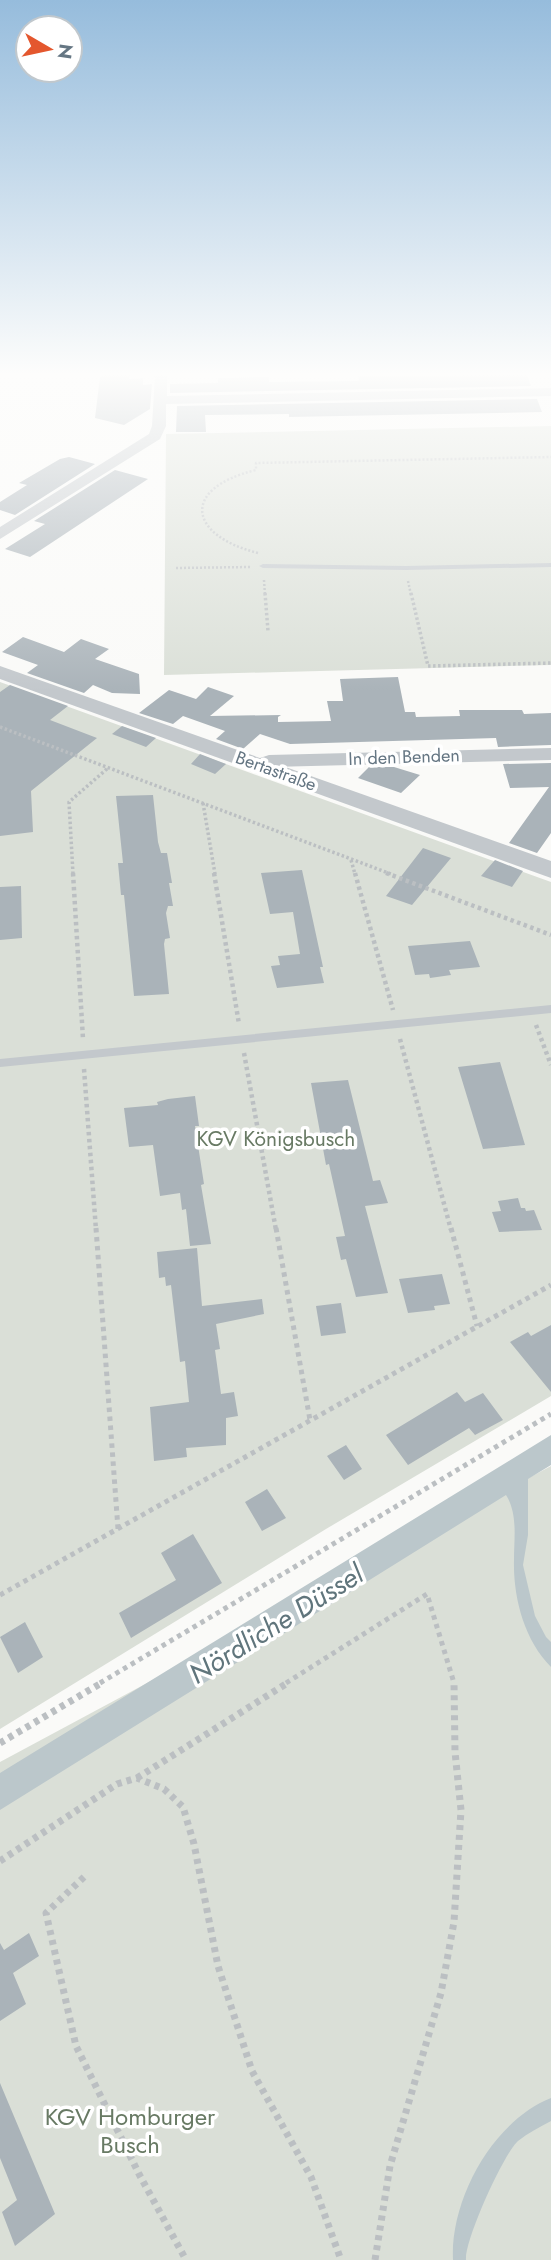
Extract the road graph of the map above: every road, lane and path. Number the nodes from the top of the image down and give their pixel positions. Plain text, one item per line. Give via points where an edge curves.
1 (85, 480) edge
2 (225, 480) edge
3 (0, 534) edge
4 (264, 554) dead end
5 (551, 565) edge
6 (263, 566) junction
7 (176, 568) dead end
8 (405, 568) junction
9 (268, 631) dead end
10 (551, 663) edge
11 (0, 672) edge
12 (0, 727) edge
13 (551, 754) edge
14 (258, 765) junction
15 (108, 768) junction
16 (202, 803) junction
17 (350, 859) junction
18 (551, 870) edge
19 (551, 936) edge
20 (551, 1009) edge
21 (531, 1011) junction
22 (396, 1024) junction
23 (241, 1039) junction
24 (83, 1055) junction
25 (0, 1063) edge
26 (551, 1065) edge
27 (551, 1285) edge
28 (477, 1326) junction
29 (551, 1414) edge
30 (310, 1420) junction
31 (118, 1528) junction
32 (0, 1595) edge
33 (0, 1743) edge
34 (137, 1778) junction
35 (0, 1861) edge
36 (84, 1877) dead end
37 (186, 2260) edge
38 (341, 2260) edge
39 (375, 2260) edge

1 - 3 street
2 - 4 path via 205,497 201,512 209,529 222,539
5 - 8 lane
6 - 7 path
6 - 8 lane
6 - 9 path
8 - 10 path via 428,666
11 - 14 street, Bertastraße
12 - 15 path
13 - 14 street, In den Benden via 269,761
14 - 18 street, Bertastraße
15 - 16 path
15 - 24 path via 69,802
16 - 17 path
16 - 23 path
17 - 19 path
17 - 22 path
20 - 21 lane
21 - 22 lane
21 - 26 path
22 - 23 lane
22 - 28 path
23 - 24 lane
23 - 30 path
24 - 25 lane
24 - 31 path
27 - 28 path
28 - 30 path
29 - 33 path
30 - 31 path
31 - 32 path
34 - 35 path via 117,1784
34 - 38 path via 164,1789 183,1807 218,1966 252,2071 311,2177
34 - 39 path via 427,1594 454,1678 461,1810 458,1874 441,1993 390,2166
36 - 37 path via 46,1913 76,2046

